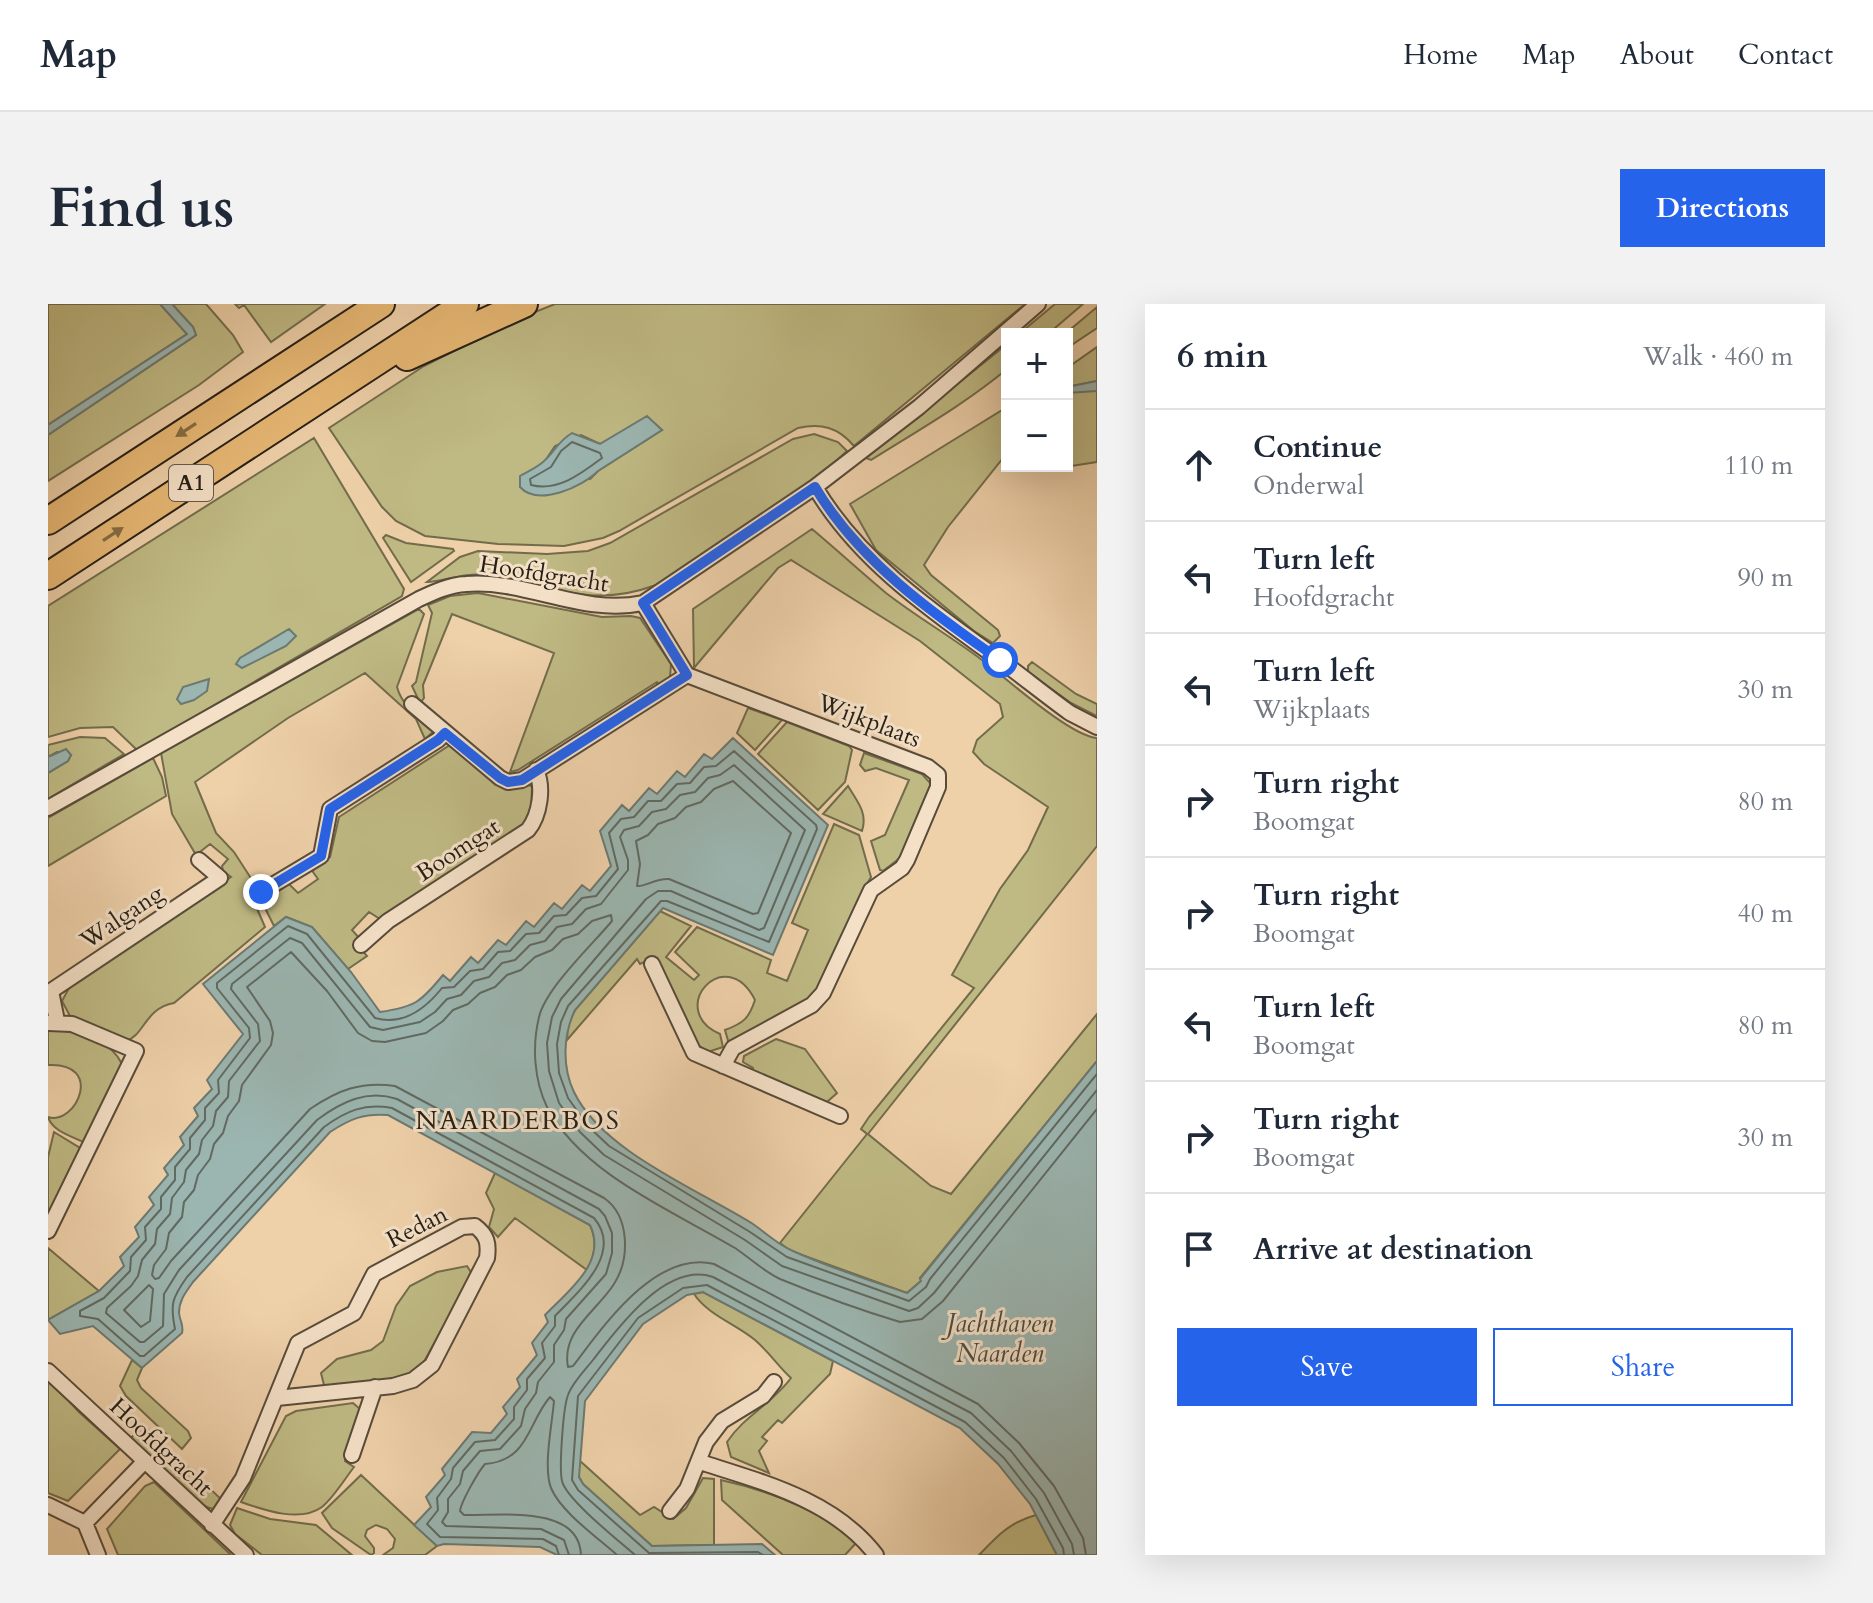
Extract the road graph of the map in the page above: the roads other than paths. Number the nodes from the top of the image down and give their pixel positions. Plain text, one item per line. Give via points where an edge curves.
1 (356, 304) edge
2 (381, 304) edge
3 (465, 304) edge
4 (524, 304) edge
5 (1038, 304) edge
6 (251, 388) junction
7 (334, 389) junction
8 (815, 487) junction
9 (48, 521) edge
10 (48, 576) edge
11 (643, 603) junction
12 (687, 675) junction
13 (412, 704) dead end
14 (1097, 727) edge
15 (445, 733) junction
16 (536, 770) junction
17 (48, 808) edge
18 (199, 860) dead end
19 (261, 892) dead end
20 (361, 945) dead end
21 (652, 964) dead end
22 (52, 1022) edge
23 (723, 1066) junction
24 (840, 1116) dead end
25 (48, 1231) edge
26 (48, 1371) edge
27 (774, 1382) dead end
28 (375, 1387) junction
29 (277, 1398) junction
30 (352, 1455) dead end
31 (144, 1462) junction
32 (700, 1462) junction
33 (48, 1505) edge
34 (670, 1511) dead end
35 (85, 1523) junction
36 (212, 1525) junction
37 (98, 1555) edge
38 (246, 1555) edge
39 (876, 1555) edge

1 - 6 highway, A1
2 - 6 highway, A1
3 - 7 highway, A1
4 - 7 highway, A1
5 - 8 street, Hoofdgracht via 919,407
6 -> 9 highway, A1
10 -> 7 highway, A1
8 - 11 street, Hoofdgracht
8 - 14 street via 859,545 915,596 1070,713
11 - 12 street
11 - 17 street, Hoofdgracht via 610,608 477,584 439,589
12 - 16 street, Boomgat
12 - 23 street, Wijkplaats via 938,775 938,787 907,860 871,890 823,993 812,1005 733,1048
13 - 15 street, Boomgat
15 - 16 street, Boomgat via 508,782
15 - 19 street via 330,809 321,856
16 - 20 street, Boomgat via 542,781 528,830 388,921
18 - 22 street, Walgang via 220,878 51,991
21 - 23 street via 694,1053
22 - 25 street, Walgang via 72,1024 136,1051
23 - 24 street
26 - 31 street, Hoofdgracht
27 - 32 street via 763,1396 722,1421 706,1442
28 - 29 street, Redan
28 - 29 street, Redan via 413,1380 432,1365 487,1258 489,1244 475,1226 462,1227 374,1274 354,1313 298,1343
28 - 30 street
29 - 36 street, Redan via 243,1478
31 - 35 street
31 - 36 street, Hoofdgracht
32 - 34 street
32 - 39 street via 786,1490 844,1522
33 - 35 street
35 - 37 street
36 - 38 street, Hoofdgracht

